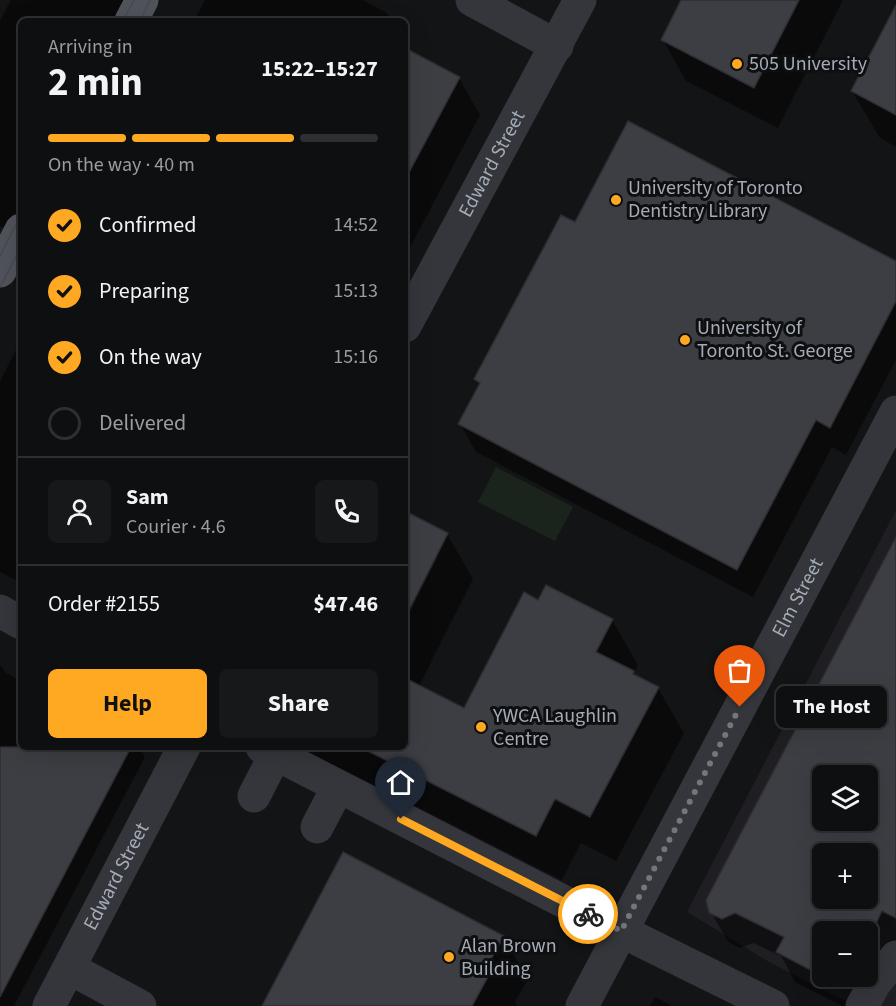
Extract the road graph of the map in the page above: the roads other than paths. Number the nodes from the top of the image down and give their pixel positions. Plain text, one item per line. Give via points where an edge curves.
1 (142, 0) edge
2 (472, 0) edge
3 (580, 0) edge
4 (133, 18) edge
5 (557, 46) junction
6 (408, 320) edge
7 (896, 412) edge
8 (0, 611) edge
9 (18, 620) edge
10 (182, 750) edge
11 (268, 751) edge
12 (338, 787) junction
13 (254, 796) dead end
14 (317, 827) dead end
15 (621, 931) junction
16 (896, 957) edge
17 (69, 968) junction
18 (147, 1001) edge
19 (49, 1006) edge
20 (582, 1006) edge
21 (773, 1006) edge
22 (862, 1006) edge

1 - 4 main road
2 - 5 street
3 - 5 street, Edward Street
5 - 6 street, Edward Street
7 - 15 street, Elm Street
8 - 9 street
10 - 17 street, Edward Street
11 - 12 street
11 - 13 street
12 - 14 street
12 - 15 street
15 - 20 street, Elm Street
15 - 21 street
16 - 22 street via 874,983
17 - 18 street
17 - 19 street, Edward Street

